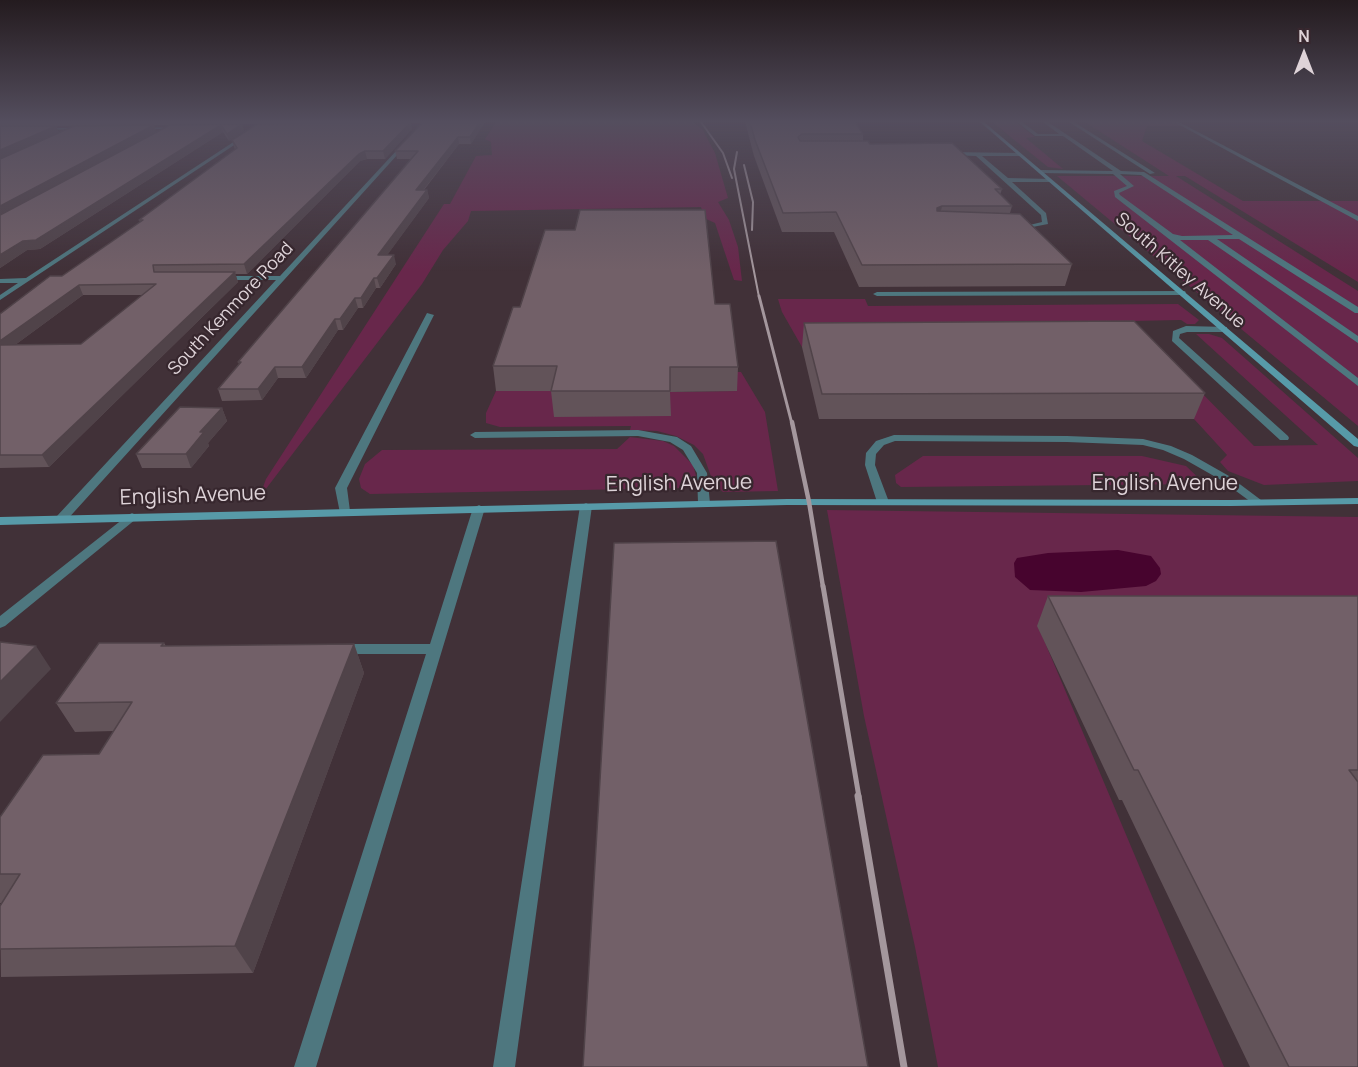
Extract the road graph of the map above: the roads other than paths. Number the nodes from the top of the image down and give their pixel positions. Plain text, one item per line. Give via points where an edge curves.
1 (190, 172) edge
2 (379, 172) edge
3 (998, 172) edge
4 (1041, 172) joint
5 (1150, 172) edge
6 (1269, 172) edge
7 (1118, 173) junction
8 (1142, 173) junction
9 (1007, 180) junction
10 (1049, 180) junction
11 (1358, 219) edge
12 (1007, 229) edge
13 (1238, 235) junction
14 (1171, 236) junction
15 (1210, 238) junction
16 (216, 278) edge
17 (282, 278) junction
18 (27, 280) junction
19 (0, 281) edge
20 (1182, 293) junction
21 (877, 294) dead end
22 (0, 298) edge
23 (1358, 311) edge
24 (430, 315) dead end
25 (1224, 329) junction
26 (1358, 340) edge
27 (1358, 383) edge
28 (475, 435) dead end
29 (1284, 438) dead end
30 (1358, 444) edge
31 (1358, 501) edge
32 (883, 502) junction
33 (704, 503) junction
34 (1259, 503) junction
35 (586, 506) junction
36 (478, 508) junction
37 (344, 512) junction
38 (132, 517) junction
39 (61, 519) junction
40 (0, 521) edge
41 (0, 623) edge
42 (434, 649) junction
43 (328, 650) edge
44 (305, 1067) edge
45 (504, 1067) edge

1 - 18 street
2 - 17 street, South Kenmore Road
3 - 9 street
4 - 7 street
4 - 10 street, South Kitley Avenue
5 - 8 street
6 - 11 street
7 - 8 street
7 - 14 street via 1131,186 1116,192 1117,196
8 - 13 street
9 - 10 street
9 - 12 street via 1044,214 1046,223
10 - 20 street, South Kitley Avenue
13 - 15 street
13 - 23 street
14 - 15 street
14 - 27 street
15 - 26 street
16 - 17 street
17 - 39 street, South Kenmore Road
18 - 19 street
18 - 22 street
20 - 21 street
20 - 25 street, South Kitley Avenue
24 - 37 street via 341,488
25 - 29 street via 1186,329 1176,333 1175,339
25 - 30 street, South Kitley Avenue
28 - 33 street via 638,434 673,439 687,448 702,473
31 - 34 street, English Avenue
32 - 33 street, English Avenue
32 - 34 street, English Avenue
32 - 34 street via 870,465 872,453 894,438 1143,442 1188,457
33 - 35 street, English Avenue
35 - 36 street, English Avenue
35 - 45 street
36 - 37 street, English Avenue
36 - 42 street
37 - 38 street, English Avenue
38 - 39 street, English Avenue
38 - 41 street
39 - 40 street, English Avenue
42 - 43 street
42 - 44 street

